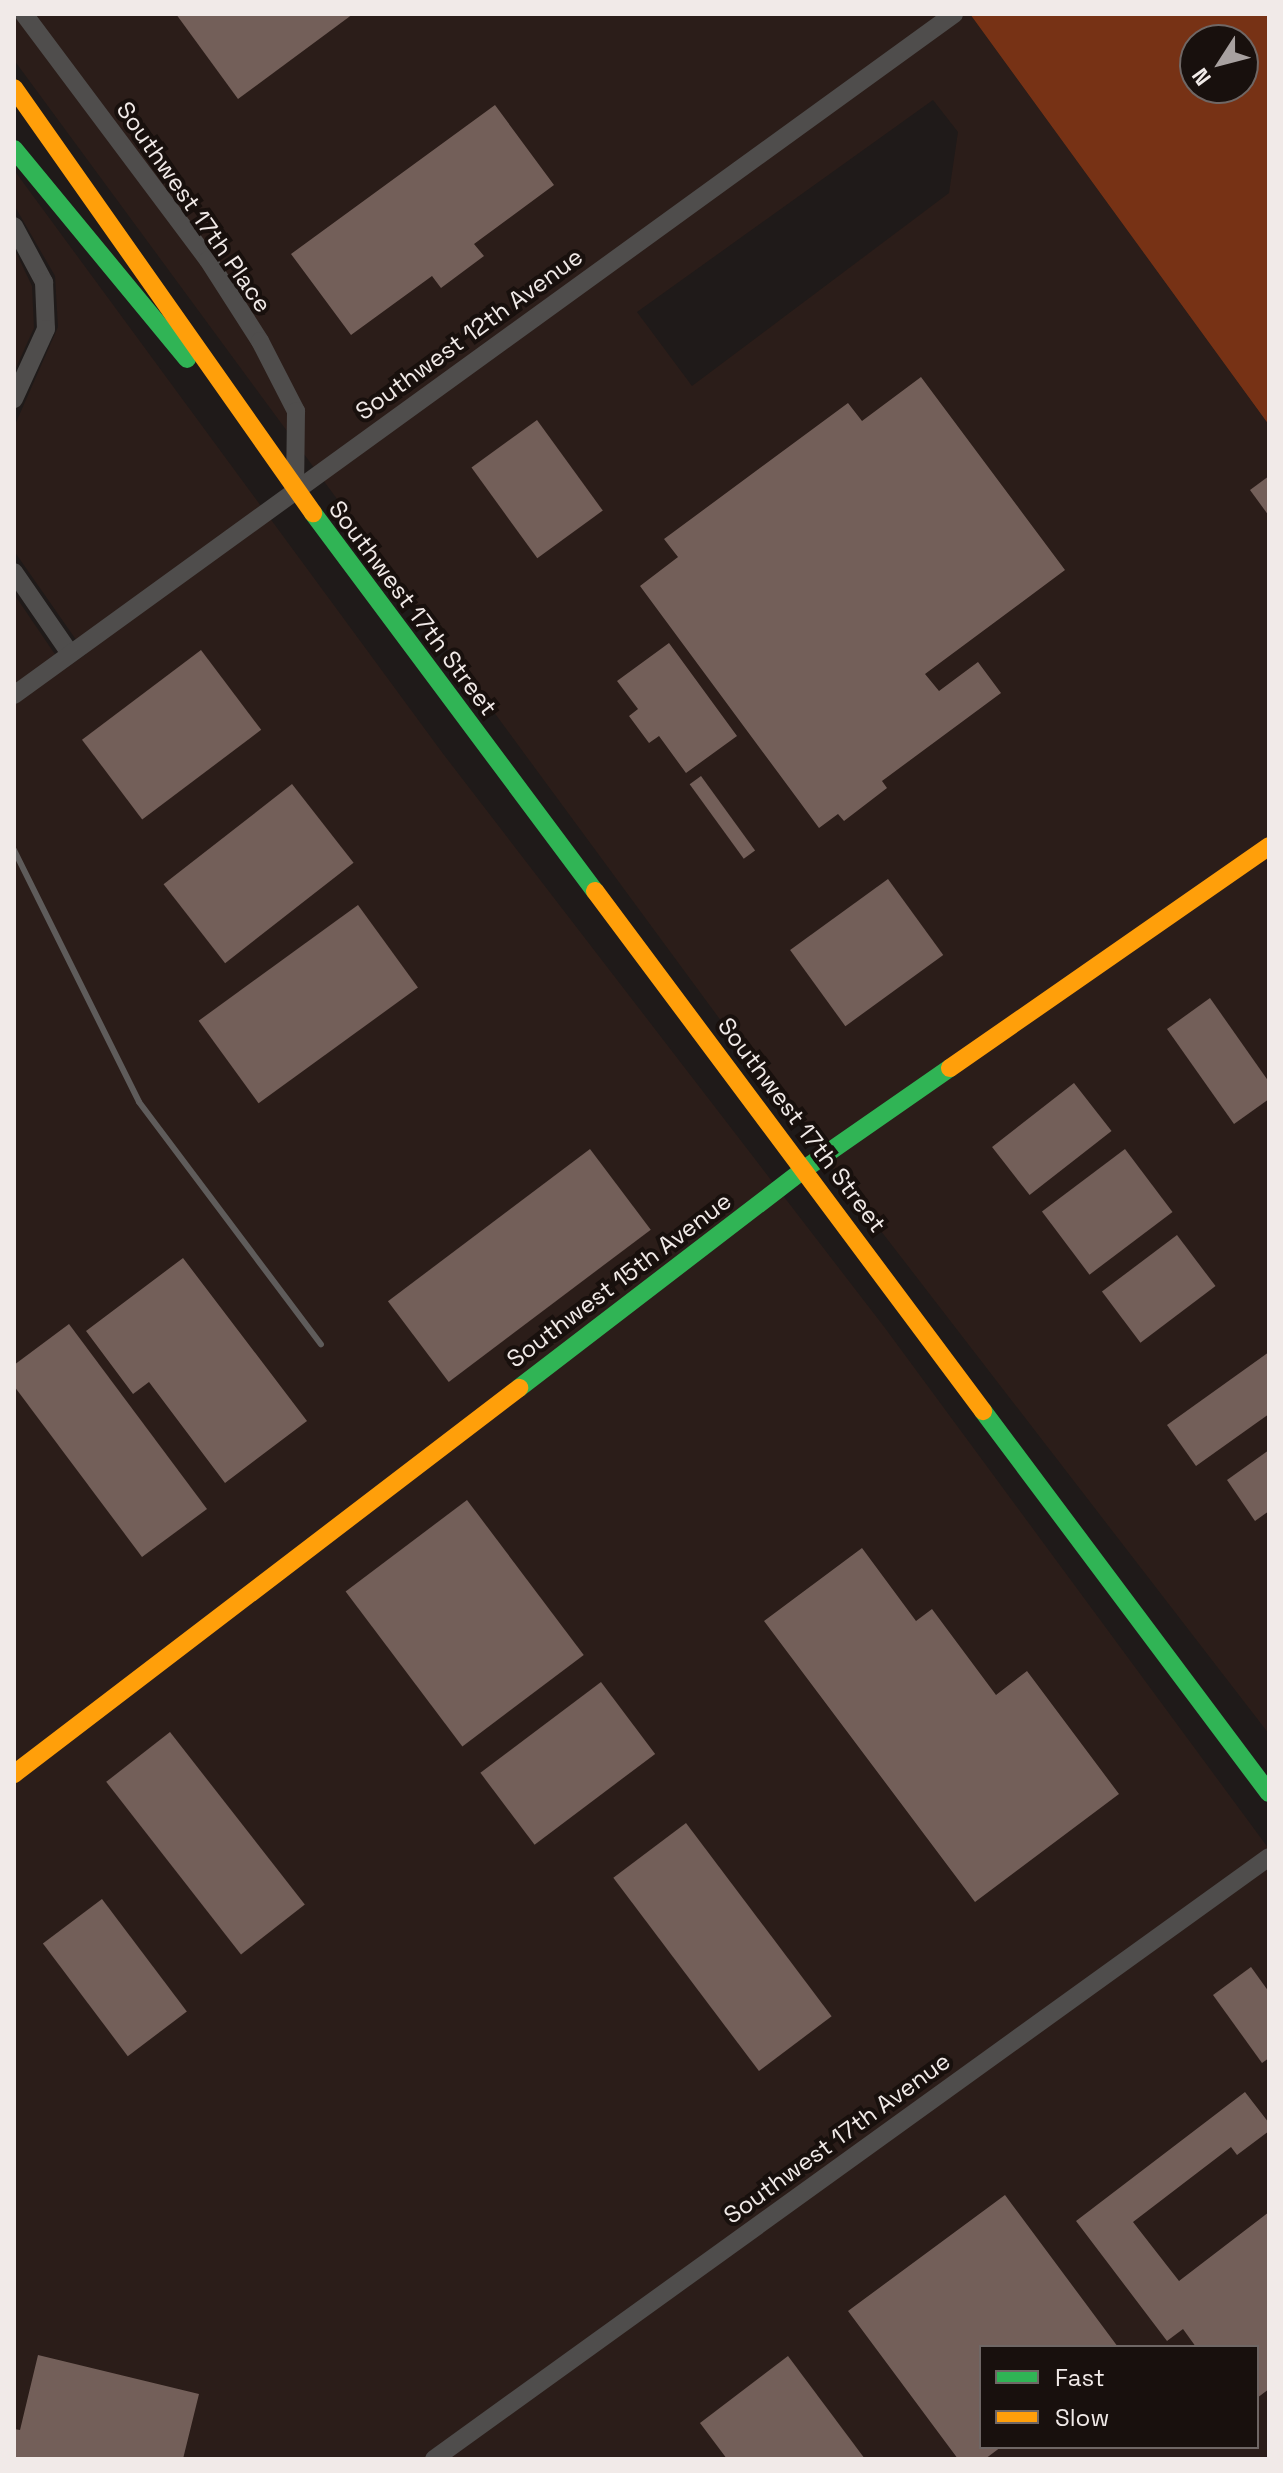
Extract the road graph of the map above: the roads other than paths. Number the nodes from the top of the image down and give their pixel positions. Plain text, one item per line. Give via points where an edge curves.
1 (24, 14) edge
2 (954, 14) edge
3 (14, 88) edge
4 (14, 149) edge
5 (14, 226) edge
6 (14, 399) edge
7 (295, 489) junction
8 (14, 572) edge
9 (69, 652) junction
10 (14, 695) edge
11 (1269, 846) edge
12 (806, 1168) junction
13 (14, 1774) edge
14 (1269, 1793) edge
15 (1269, 1857) edge
16 (434, 2459) edge

1 - 7 street, Southwest 17th Place via 208,260 260,341 296,411
2 - 7 street, Southwest 12th Avenue
3 - 7 main road, Southwest 17th Street
4 - 7 main road, Southwest 17th Street
5 - 6 street via 44,282 46,329
7 - 9 street, Southwest 12th Avenue
7 - 12 main road, Southwest 17th Street
8 - 9 street
9 - 10 street, Southwest 12th Avenue
11 - 12 main road, Southwest 15th Avenue
12 - 13 main road, Southwest 15th Avenue
12 - 14 main road, Southwest 17th Street
15 - 16 street, Southwest 17th Avenue

